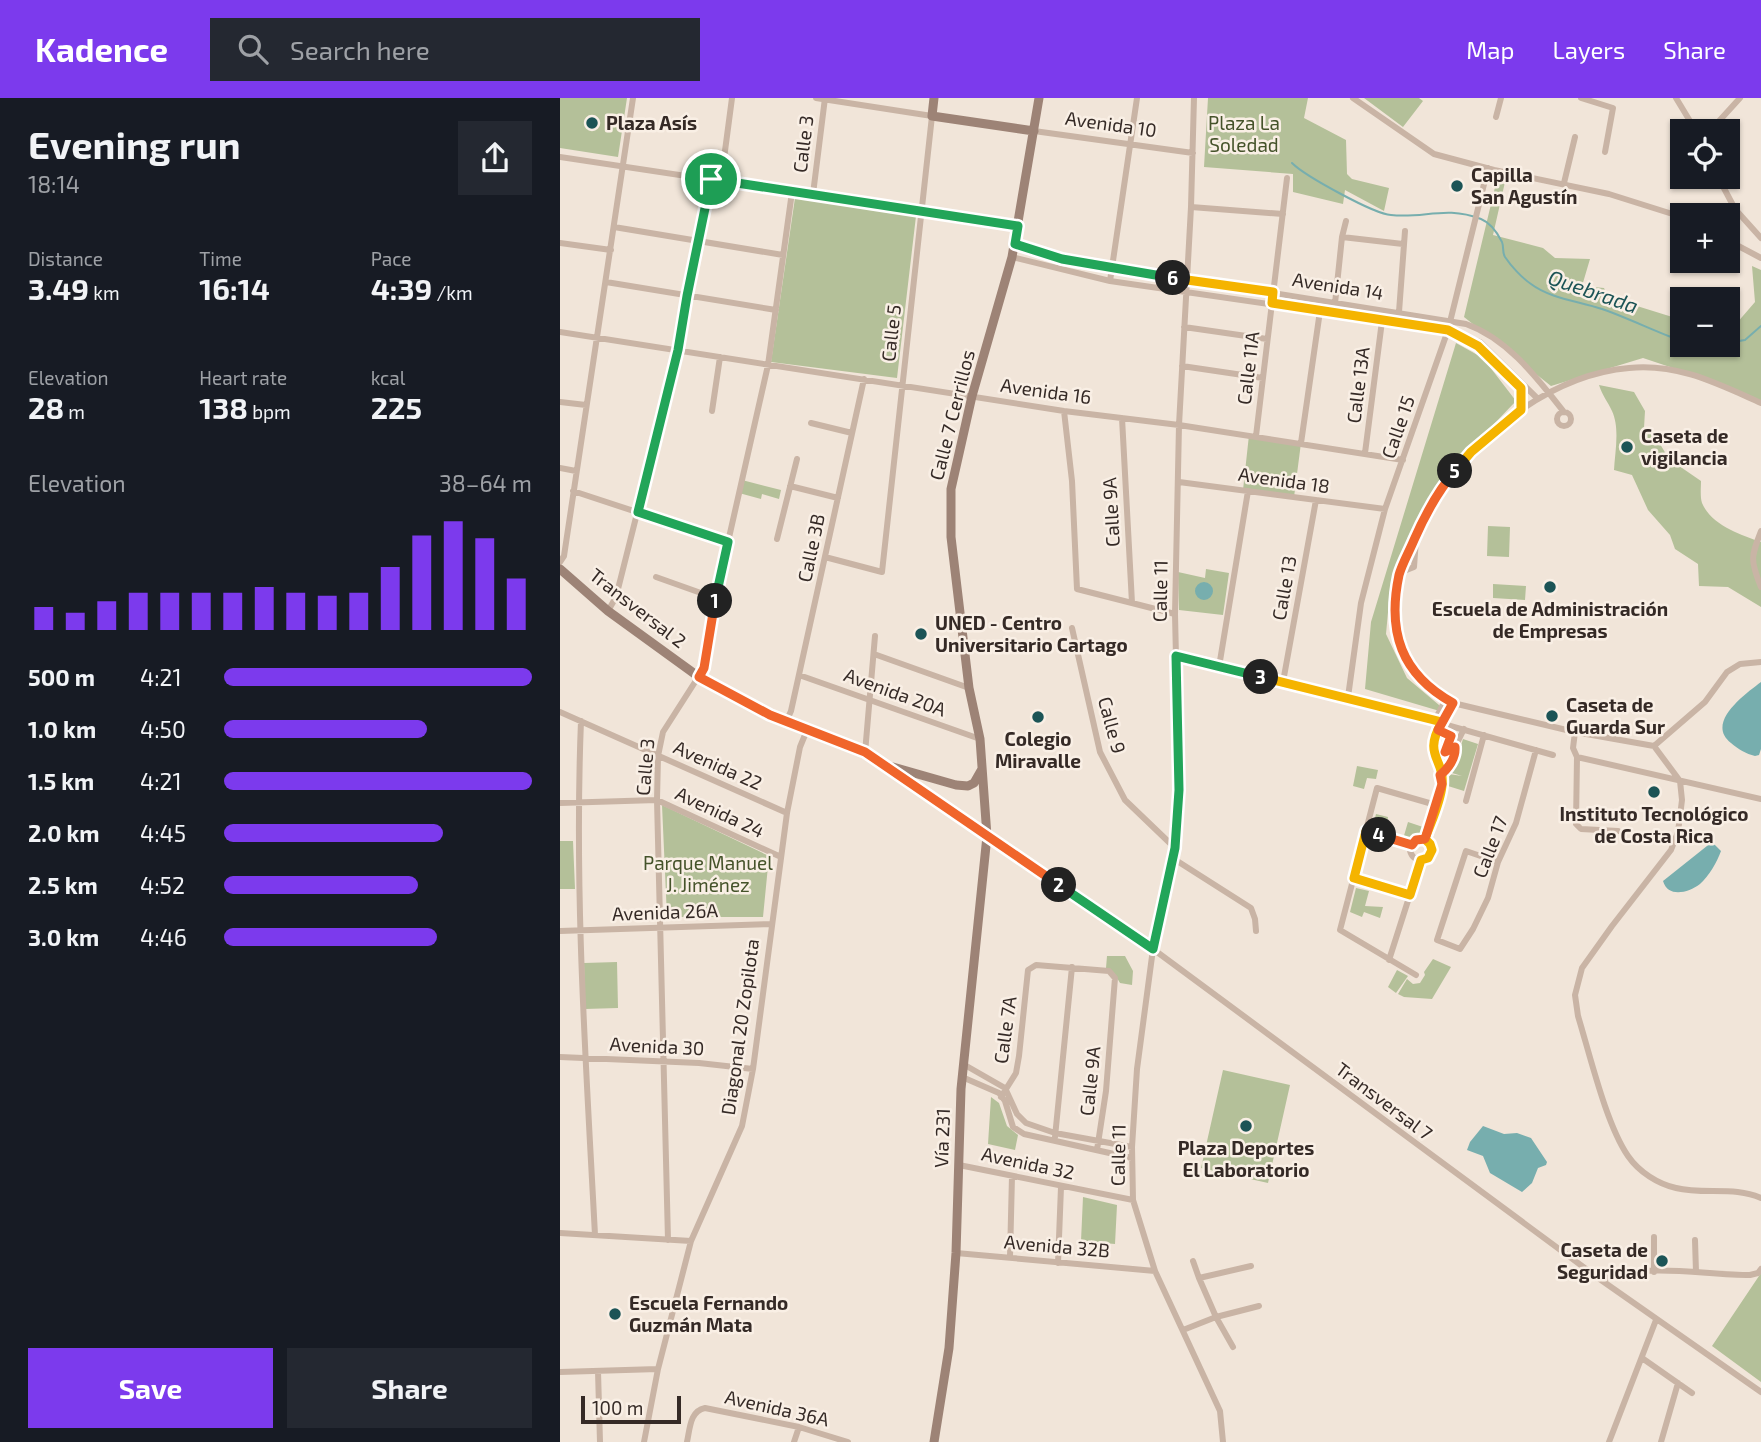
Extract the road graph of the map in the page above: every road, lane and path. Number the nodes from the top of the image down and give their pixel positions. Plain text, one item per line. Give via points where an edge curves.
1 (634, 98) edge
2 (732, 98) edge
3 (816, 98) edge
4 (934, 98) edge
5 (1039, 98) edge
6 (1137, 98) edge
7 (1194, 98) edge
8 (1353, 98) edge
9 (1501, 98) edge
10 (1581, 98) edge
11 (1676, 98) edge
12 (1740, 98) edge
13 (825, 99) edge
14 (932, 116) junction
15 (1496, 117) dead end
16 (1689, 119) edge
17 (1721, 119) edge
18 (1034, 131) junction
19 (1574, 137) dead end
20 (1129, 145) junction
21 (1605, 152) dead end
22 (1193, 153) junction
23 (560, 157) edge
24 (624, 166) junction
25 (1488, 168) junction
26 (1287, 178) dead end
27 (711, 179) junction
28 (721, 181) junction
29 (1564, 183) junction
30 (1724, 189) edge
31 (792, 192) junction
32 (813, 194) junction
33 (1191, 207) junction
34 (922, 211) junction
35 (1670, 213) edge
36 (1283, 215) junction
37 (1346, 221) dead end
38 (1018, 226) junction
39 (614, 227) junction
40 (1405, 232) dead end
41 (1342, 237) junction
42 (1761, 238) edge
43 (699, 241) junction
44 (560, 243) edge
45 (1015, 244) junction
46 (1404, 244) junction
47 (1740, 247) edge
48 (611, 250) junction
49 (783, 255) junction
50 (1013, 257) junction
51 (1761, 258) edge
52 (1112, 268) junction
53 (1187, 280) junction
54 (1110, 281) junction
55 (606, 282) junction
56 (1187, 292) junction
57 (1273, 292) junction
58 (687, 296) junction
59 (1335, 302) junction
60 (1272, 303) junction
61 (776, 310) junction
62 (1320, 312) junction
63 (1399, 312) junction
64 (1334, 313) junction
65 (1451, 320) junction
66 (1382, 321) junction
67 (1184, 327) junction
68 (1452, 331) junction
69 (560, 332) edge
70 (597, 338) junction
71 (1267, 339) junction
72 (678, 350) junction
73 (720, 357) junction
74 (768, 365) junction
75 (1182, 366) junction
76 (1263, 378) junction
77 (864, 379) junction
78 (903, 386) junction
79 (1550, 393) junction
80 (972, 396) junction
81 (1538, 399) junction
82 (560, 402) edge
83 (1761, 403) edge
84 (586, 405) junction
85 (1521, 410) junction
86 (712, 411) dead end
87 (1064, 411) junction
88 (1564, 412) dead end
89 (1122, 418) junction
90 (811, 424) dead end
91 (1178, 425) junction
92 (852, 433) junction
93 (1255, 436) junction
94 (1301, 443) junction
95 (1365, 453) junction
96 (797, 459) dead end
97 (1403, 460) junction
98 (560, 468) edge
99 (576, 471) junction
100 (1179, 482) junction
101 (790, 486) junction
102 (573, 491) junction
103 (1248, 491) junction
104 (838, 498) junction
105 (1316, 500) junction
106 (1385, 509) junction
107 (638, 512) junction
108 (1761, 531) edge
109 (1417, 534) junction
110 (777, 539) dead end
111 (728, 542) junction
112 (825, 557) junction
113 (560, 562) edge
114 (560, 569) edge
115 (1399, 573) junction
116 (656, 577) dead end
117 (1761, 587) edge
118 (715, 598) junction
119 (1132, 604) junction
120 (608, 611) junction
121 (1175, 614) junction
122 (1072, 628) dead end
123 (875, 636) dead end
124 (874, 654) junction
125 (1176, 656) junction
126 (1761, 662) edge
127 (1219, 667) junction
128 (799, 675) junction
129 (699, 677) junction
130 (1283, 682) junction
131 (969, 688) junction
132 (1348, 697) junction
133 (870, 700) junction
134 (1450, 701) junction
135 (560, 712) edge
136 (1438, 721) junction
137 (581, 722) junction
138 (786, 722) junction
139 (1464, 729) junction
140 (807, 730) junction
141 (1438, 730) junction
142 (1575, 732) junction
143 (1484, 735) junction
144 (980, 739) junction
145 (1654, 746) junction
146 (1455, 747) junction
147 (1536, 750) junction
148 (865, 752) junction
149 (1445, 752) junction
150 (1434, 753) junction
151 (1553, 755) dead end
152 (659, 756) junction
153 (1577, 757) junction
154 (885, 765) junction
155 (982, 767) junction
156 (1440, 775) junction
157 (1680, 781) junction
158 (1761, 799) edge
159 (657, 800) junction
160 (1466, 801) dead end
161 (578, 802) junction
162 (560, 803) edge
163 (1436, 804) junction
164 (787, 813) junction
165 (1366, 831) junction
166 (1618, 831) dead end
167 (987, 836) junction
168 (1425, 839) junction
169 (1412, 845) junction
170 (1175, 848) junction
171 (781, 857) junction
172 (1174, 859) junction
173 (1421, 860) junction
174 (1498, 862) junction
175 (1354, 878) junction
176 (1410, 895) junction
177 (771, 924) junction
178 (661, 928) junction
179 (580, 930) junction
180 (560, 931) edge
181 (1256, 931) dead end
182 (1153, 949) junction
183 (1389, 960) junction
184 (1072, 967) junction
185 (1416, 975) dead end
186 (560, 1057) edge
187 (586, 1058) junction
188 (664, 1062) junction
189 (963, 1064) junction
190 (753, 1069) junction
191 (962, 1077) junction
192 (1006, 1088) junction
193 (1002, 1097) junction
194 (1055, 1133) junction
195 (1098, 1139) junction
196 (1055, 1142) junction
197 (1132, 1147) junction
198 (1097, 1150) junction
199 (1132, 1158) junction
200 (959, 1165) junction
201 (1012, 1176) junction
202 (1061, 1187) junction
203 (1761, 1198) edge
204 (1133, 1200) junction
205 (560, 1233) edge
206 (595, 1235) junction
207 (1654, 1237) dead end
208 (668, 1240) junction
209 (1695, 1240) dead end
210 (691, 1241) junction
211 (956, 1253) junction
212 (1010, 1257) junction
213 (1193, 1261) dead end
214 (1058, 1263) junction
215 (1251, 1266) dead end
216 (1761, 1269) edge
217 (1155, 1271) junction
218 (1654, 1272) junction
219 (1696, 1272) junction
220 (1199, 1278) junction
221 (1601, 1280) junction
222 (1259, 1306) dead end
223 (1216, 1317) junction
224 (1656, 1320) junction
225 (1183, 1330) junction
226 (1233, 1347) dead end
227 (1642, 1359) junction
228 (658, 1369) junction
229 (598, 1371) junction
230 (560, 1372) edge
231 (1678, 1383) junction
232 (1761, 1392) edge
233 (1692, 1393) dead end
234 (799, 1427) junction
235 (600, 1442) edge
236 (644, 1442) edge
237 (687, 1442) edge
238 (794, 1442) edge
239 (848, 1442) edge
240 (934, 1442) edge
241 (1223, 1442) edge
242 (1609, 1442) edge
243 (1661, 1442) edge

1 - 24 street
2 - 28 street
3 - 13 street, Avenida 10
4 - 14 main road, Calle 5
5 - 18 main road, Calle 7 Cerrillos
6 - 20 street
7 - 22 street, Calle 11
8 - 25 street via 1434,154
9 - 15 street
10 - 21 street via 1613,108
11 - 16 street
12 - 17 street
13 - 14 street, Avenida 10
13 - 32 street, Calle 3
14 - 18 main road, Avenida 10
14 - 34 street, Calle 5
18 - 20 street, Avenida 10
18 - 38 main road, Calle 7 Cerrillos
19 - 29 street
20 - 22 street, Avenida 10
20 - 52 street
22 - 33 street, Calle 11
23 - 24 street
24 - 27 street
24 - 39 street
25 - 29 street
25 - 65 street, Calle 15
26 - 36 street, Calle 11A
27 - 28 street
27 - 43 street
28 - 31 street
29 - 35 street
30 - 42 street
31 - 32 street
31 - 49 street, Calle 3
32 - 34 street
33 - 36 street
33 - 53 street, Calle 11
34 - 38 street
34 - 78 street, Calle 5
36 - 57 street, Calle 11A
37 - 41 street
38 - 45 main road, Calle 7 Cerrillos
39 - 43 street
39 - 48 street
40 - 46 street
41 - 46 street
41 - 59 street
43 - 49 street
43 - 58 street
44 - 48 street
45 - 50 main road, Calle 7 Cerrillos
45 - 52 street, Avenida 14
46 - 63 street
47 - 51 street
48 - 55 street
49 - 61 street, Calle 3
50 - 54 street, Avenida 14
50 - 80 main road, Calle 7 Cerrillos
52 - 53 street, Avenida 14
52 - 54 street
53 - 56 street, Calle 11
53 - 57 street, Avenida 14
54 - 56 street, Avenida 14
55 - 58 street
55 - 70 street
56 - 60 street, Avenida 14
56 - 67 street, Calle 11
57 - 59 street, Avenida 14
57 - 60 street, Calle 11A
58 - 61 street
58 - 72 street
59 - 63 street, Avenida 14
59 - 64 street
60 - 62 street, Avenida 14
60 - 71 street, Calle 11A
61 - 74 street, Calle 3
62 - 64 street, Avenida 14
62 - 94 street
63 - 65 street, Avenida 14
64 - 66 street, Avenida 14
65 - 68 street, Calle 15
65 - 79 street, Avenida 14 via 1483,330 1505,346
66 - 68 street, Avenida 14
66 - 95 street, Calle 13A
67 - 71 street
67 - 75 street, Calle 11
68 - 81 street via 1480,342
68 - 85 street via 1478,346 1521,388
68 - 97 street, Calle 15
69 - 70 street, Avenida 16
70 - 72 street, Avenida 16
70 - 84 street
71 - 76 street, Calle 11A
72 - 73 street, Avenida 16
72 - 107 street
73 - 74 street, Avenida 16
73 - 86 street
74 - 77 street, Avenida 16
74 - 111 street, Calle 3
75 - 76 street
75 - 91 street, Calle 11
76 - 93 street, Calle 11A
77 - 78 street, Avenida 16
77 - 92 street, Calle 3B
78 - 80 street, Avenida 16
78 - 112 street, Calle 5 via 882,572
79 - 81 street
79 - 83 street via 1611,370 1661,368 1696,374
79 - 88 street, Avenida 14
80 - 87 street, Avenida 16
80 - 131 main road, Calle 7 Cerrillos via 951,489 951,537
81 - 85 street
82 - 84 street
84 - 99 street
85 - 109 street via 1452,473
87 - 89 street, Avenida 16
87 - 119 street via 1077,589
89 - 91 street, Avenida 16
89 - 119 street, Calle 9A
90 - 92 street
91 - 93 street, Avenida 16
91 - 100 street, Calle 11
92 - 104 street, Calle 3B
93 - 94 street, Avenida 16
94 - 95 street, Avenida 16
95 - 97 street, Avenida 16
96 - 101 street
97 - 106 street, Calle 15
98 - 99 street
99 - 102 street
100 - 103 street, Avenida 18
100 - 121 street, Calle 11
101 - 104 street
101 - 110 street
102 - 107 street
102 - 113 street
103 - 105 street, Avenida 18
103 - 127 street
104 - 112 street, Calle 3B
105 - 106 street, Avenida 18
105 - 130 street, Calle 13
106 - 132 street, Calle 15 via 1361,603
107 - 111 street
107 - 120 street via 616,597
108 - 117 street via 1752,566
109 - 115 street
109 - 115 street via 1414,567
111 - 118 street, Calle 3
112 - 128 street, Calle 3B
114 - 120 main road, Transversal 2
115 - 134 street via 1396,634 1421,680
116 - 118 street
118 - 129 street, Calle 3
119 - 121 street
120 - 129 main road, Transversal 2
121 - 125 street, Calle 11
122 - 170 street, Calle 9 via 1100,752 1125,800
123 - 124 street
124 - 131 street
124 - 133 street
125 - 127 street
125 - 170 street, Calle 11 via 1179,790
126 - 145 street via 1741,663 1727,671 1705,702
127 - 130 street
128 - 133 street, Avenida 20A
128 - 138 street, Calle 3B
129 - 138 main road, Transversal 2
129 - 152 street, Calle 3 via 663,732
130 - 132 street
131 - 144 main road, Calle 7 Cerrillos
132 - 136 street
133 - 144 street, Avenida 20A
133 - 148 street
134 - 136 street
134 - 142 street
135 - 137 street, Avenida 22
136 - 139 street
136 - 141 street
137 - 152 street, Avenida 22
137 - 161 street
138 - 140 main road, Transversal 2
139 - 143 street
139 - 146 street
140 - 148 main road, Transversal 2
140 - 164 street, Diagonal 20 Zopilota
141 - 149 street via 1451,736
141 - 150 street
142 - 145 street
142 - 153 street
143 - 147 street
143 - 160 street
144 - 155 main road, Calle 7 Cerrillos
145 - 157 street
146 - 149 street
146 - 156 street via 1452,761
147 - 151 street
147 - 174 street, Calle 17 via 1516,823
148 - 154 main road, Transversal 2
149 - 150 street
150 - 156 street
152 - 159 street, Calle 3
152 - 164 street, Avenida 22
153 - 157 street
153 - 166 street via 1576,824 1581,829
154 - 155 main road via 961,786 974,783
154 - 167 main road, Transversal 2
155 - 167 main road, Calle 7 Cerrillos
156 - 163 street
157 - 158 street
157 - 203 street via 1681,815 1671,850 1582,968 1575,995 1578,1016 1619,1140 1639,1168 1678,1189
159 - 161 street, Avenida 24
159 - 171 street, Avenida 24
159 - 178 street, Calle 3
161 - 162 street, Avenida 24
161 - 179 street
163 - 165 street via 1377,788
163 - 168 street
164 - 171 street, Diagonal 20 Zopilota
165 - 169 street
165 - 175 street
167 - 182 street, Transversal 7
167 - 189 main road, Vía 231
168 - 169 street
168 - 173 street via 1432,850
169 - 173 street via 1413,857
170 - 172 street, Calle 11
171 - 177 street, Diagonal 20 Zopilota
172 - 181 street via 1251,908
172 - 182 street, Calle 11
173 - 176 street
174 - 174 street, Calle 17 via 1488,898 1460,949 1437,940 1466,851
175 - 176 street
175 - 183 street via 1340,930
176 - 183 street
177 - 178 street, Avenida 26A
177 - 190 street, Diagonal 20 Zopilota
178 - 179 street, Avenida 26A
178 - 188 street, Calle 3
179 - 180 street, Avenida 26A
179 - 187 street
182 - 197 street, Calle 11
182 - 221 street, Transversal 7
183 - 185 street
184 - 192 street, Calle 7A via 1032,966 1028,970 1016,1073
184 - 194 street
184 - 195 street, Calle 9A via 1109,971 1115,978
186 - 187 street, Avenida 30
187 - 188 street, Avenida 30
187 - 206 street
188 - 190 street, Avenida 30
188 - 208 street, Calle 3
189 - 191 main road, Vía 231
189 - 192 street
190 - 210 street, Diagonal 20 Zopilota via 736,1145
191 - 193 street
191 - 200 main road, Vía 231
192 - 193 street, Calle 7A
192 - 194 street via 1021,1120
193 - 196 street via 1013,1127
194 - 195 street
194 - 196 street
195 - 197 street
195 - 198 street, Calle 9A
196 - 198 street
197 - 199 street, Calle 11
198 - 199 street
199 - 204 street, Calle 11
200 - 201 street, Avenida 32
200 - 211 main road, Vía 231
201 - 202 street, Avenida 32
201 - 212 street
202 - 204 street, Avenida 32
202 - 214 street
204 - 217 street, Calle 11
205 - 206 street
206 - 208 street
207 - 218 street
208 - 210 street
209 - 219 street
210 - 228 street, Diagonal 20 Zopilota
211 - 212 street, Avenida 32B
211 - 240 main road, Vía 231 via 949,1348
212 - 214 street, Avenida 32B
213 - 220 street
214 - 217 street, Avenida 32B
215 - 220 street
216 - 219 street via 1750,1275
217 - 225 street, Calle 11
218 - 219 street
218 - 221 street
220 - 223 street
221 - 224 street, Transversal 7
222 - 223 street
223 - 225 street
223 - 226 street
224 - 227 street
224 - 232 street, Transversal 7
225 - 241 street, Calle 11 via 1220,1411
227 - 231 street
227 - 242 street
228 - 229 street
228 - 236 street, Diagonal 20 Zopilota
229 - 230 street
229 - 235 street
231 - 233 street
231 - 243 street
234 - 237 street, Avenida 36A via 705,1408 694,1414
234 - 238 street
234 - 239 street, Avenida 36A

